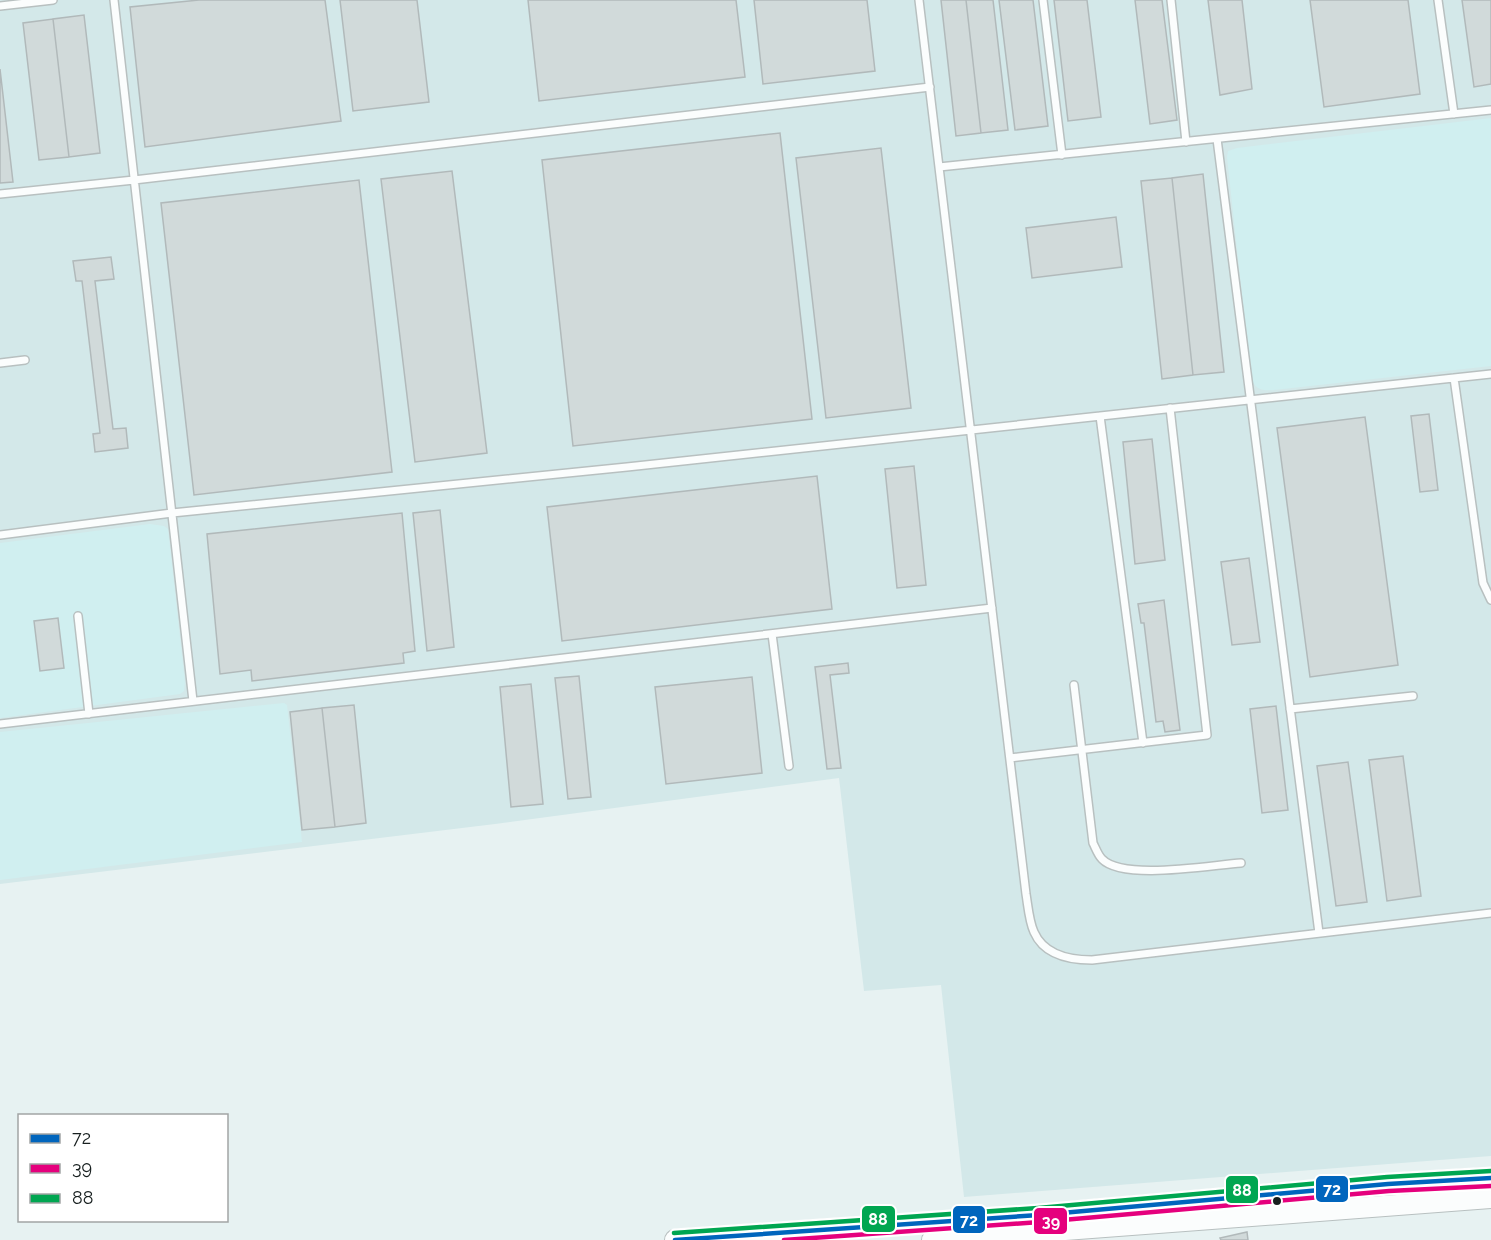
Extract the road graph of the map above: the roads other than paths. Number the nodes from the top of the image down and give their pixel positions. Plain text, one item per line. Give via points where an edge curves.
1 (52, 0) edge
2 (114, 0) edge
3 (920, 0) edge
4 (1043, 0) edge
5 (1171, 0) edge
6 (1438, 0) edge
7 (0, 6) edge
8 (930, 87) junction
9 (1491, 110) edge
10 (1454, 114) junction
11 (1216, 138) junction
12 (1186, 142) junction
13 (1062, 154) junction
14 (939, 167) junction
15 (134, 180) junction
16 (0, 194) edge
17 (25, 360) dead end
18 (0, 363) edge
19 (1491, 374) edge
20 (1454, 378) junction
21 (1250, 400) junction
22 (1170, 408) junction
23 (1100, 416) junction
24 (971, 429) junction
25 (172, 513) junction
26 (0, 535) edge
27 (1491, 600) edge
28 (992, 608) junction
29 (78, 615) dead end
30 (772, 634) junction
31 (1074, 685) dead end
32 (1413, 696) dead end
33 (193, 701) junction
34 (1290, 709) junction
35 (89, 714) junction
36 (0, 724) edge
37 (1143, 743) junction
38 (1082, 750) junction
39 (1010, 758) junction
40 (789, 766) dead end
41 (1241, 863) dead end
42 (1491, 913) edge
43 (1319, 933) junction
44 (1491, 1178) edge
45 (1491, 1198) edge
46 (1045, 1229) edge
47 (675, 1240) edge
48 (932, 1240) edge

1 - 7 lane
2 - 15 lane
3 - 8 lane
4 - 13 lane
5 - 12 lane
6 - 10 lane
8 - 14 lane
8 - 15 lane
9 - 10 lane
10 - 11 lane
11 - 12 lane
11 - 21 lane
12 - 13 lane
13 - 14 lane
14 - 24 lane
15 - 16 lane
15 - 25 lane
17 - 18 lane
19 - 20 lane
20 - 21 lane
20 - 27 lane via 1483,584
21 - 22 lane
21 - 34 lane
22 - 23 lane
22 - 37 lane via 1207,735
23 - 24 lane
23 - 37 lane
24 - 25 lane
24 - 28 lane
25 - 26 lane
25 - 33 lane
28 - 30 lane
28 - 39 lane
29 - 35 lane
30 - 33 lane
30 - 40 lane
31 - 38 lane
32 - 34 lane
33 - 35 lane
34 - 43 lane
35 - 36 lane
37 - 38 lane
38 - 39 lane
38 - 41 lane via 1093,843 1103,860 1137,871
39 - 43 lane via 1033,931 1039,941 1058,955 1092,960
42 - 43 lane
44 - 46 street via 1388,1184
45 - 46 street
46 - 47 street
46 - 48 street

